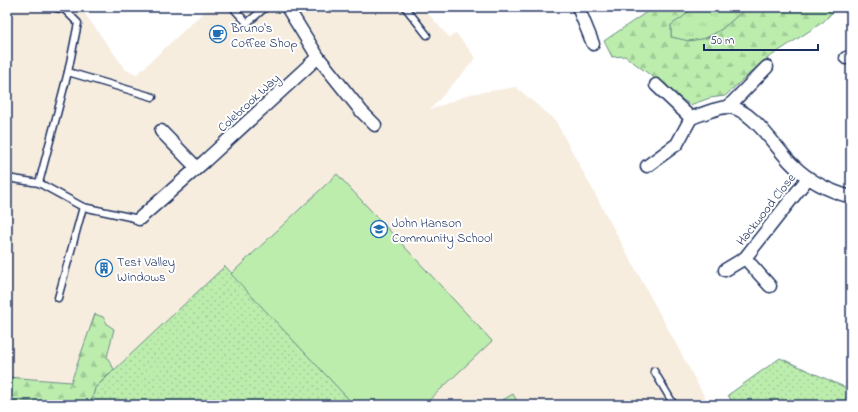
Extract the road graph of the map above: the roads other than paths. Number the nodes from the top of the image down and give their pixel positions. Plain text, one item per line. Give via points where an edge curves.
1 (52, 7) edge
2 (266, 7) edge
3 (286, 7) edge
4 (405, 7) edge
5 (578, 7) edge
6 (235, 10) dead end
7 (427, 34) dead end
8 (593, 44) dead end
9 (318, 57) junction
10 (767, 67) dead end
11 (68, 72) junction
12 (656, 85) dead end
13 (153, 97) dead end
14 (728, 107) junction
15 (691, 118) junction
16 (375, 125) dead end
17 (161, 131) dead end
18 (647, 166) dead end
19 (197, 168) junction
20 (7, 178) edge
21 (808, 178) junction
22 (39, 183) junction
23 (851, 197) edge
24 (83, 206) junction
25 (139, 219) joint
26 (744, 258) junction
27 (725, 270) dead end
28 (770, 286) dead end
29 (58, 298) dead end
30 (654, 371) dead end
31 (674, 405) edge

1 - 11 lane via 65,10 78,23
2 - 6 lane via 248,23
3 - 9 street
4 - 7 lane
5 - 8 street
9 - 16 street
9 - 19 street, Colebrook Way
10 - 14 street
11 - 13 lane
11 - 22 lane
12 - 15 street
14 - 15 street
14 - 21 street via 742,110
15 - 18 street via 677,144
17 - 19 street
19 - 25 street, Colebrook Way
20 - 22 lane
21 - 23 street via 821,186
21 - 26 street, Hackwood Close
22 - 24 lane
24 - 25 lane
24 - 29 lane
26 - 27 street, Hackwood Close
26 - 28 street, Hackwood Close
30 - 31 lane

